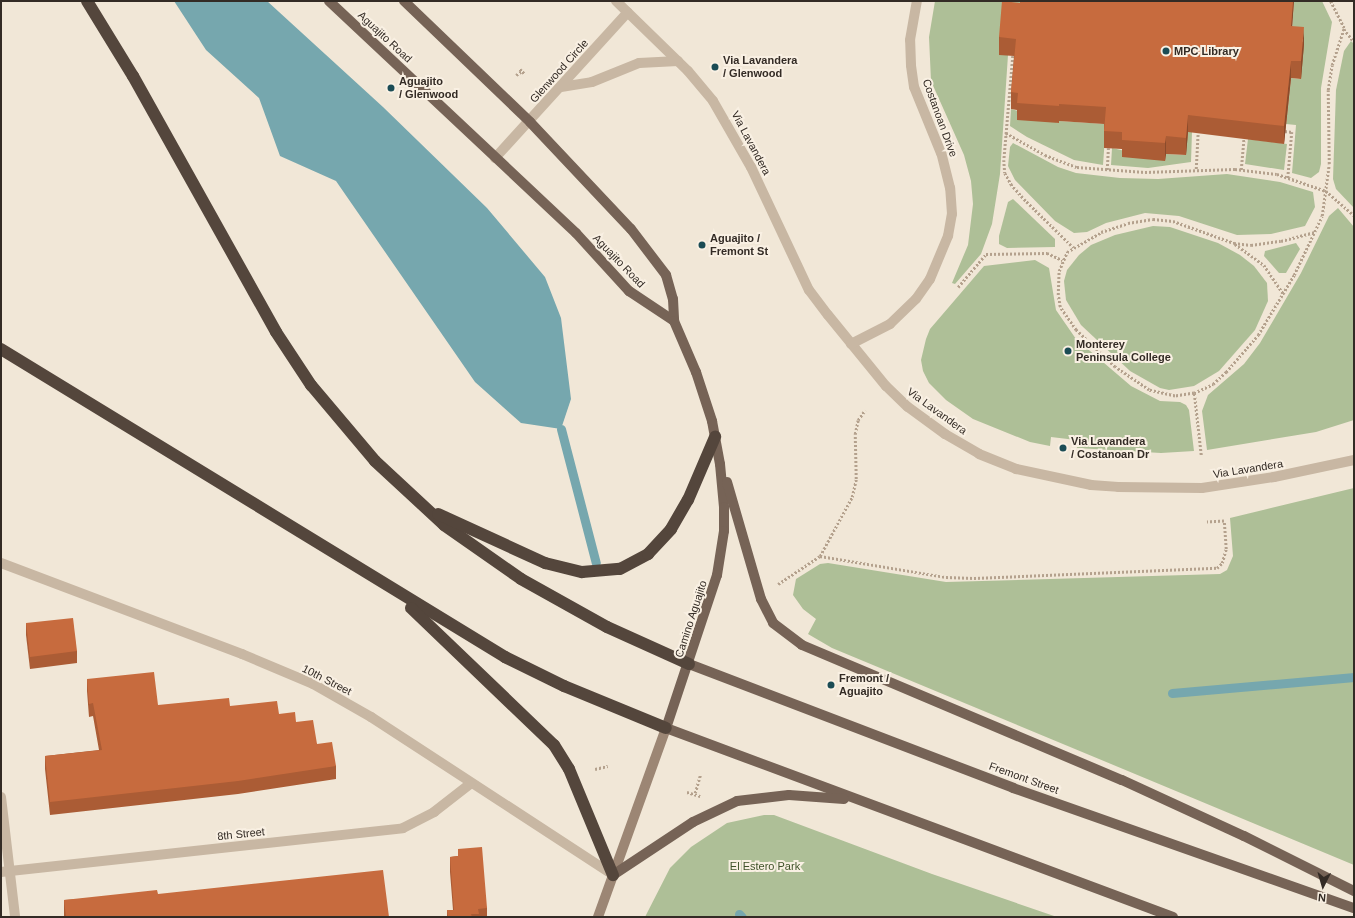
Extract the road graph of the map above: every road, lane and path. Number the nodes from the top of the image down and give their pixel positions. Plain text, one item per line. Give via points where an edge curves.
1 (88, 1) edge
2 (329, 1) edge
3 (404, 1) edge
4 (616, 1) edge
5 (917, 1) edge
6 (1330, 1) edge
7 (628, 12) junction
8 (1344, 28) junction
9 (1354, 42) edge
10 (1013, 56) edge
11 (678, 61) junction
12 (525, 74) dead end
13 (516, 75) dead end
14 (561, 87) junction
15 (530, 122) junction
16 (1286, 131) edge
17 (1006, 133) junction
18 (1198, 133) edge
19 (1244, 138) edge
20 (1108, 148) edge
21 (495, 158) junction
22 (1196, 169) junction
23 (1106, 170) junction
24 (1241, 170) junction
25 (1288, 178) junction
26 (1326, 191) junction
27 (1354, 215) edge
28 (1315, 232) junction
29 (1234, 244) junction
30 (1073, 247) junction
31 (1062, 260) junction
32 (958, 287) dead end
33 (1283, 293) junction
34 (674, 321) junction
35 (851, 344) junction
36 (1, 348) edge
37 (1194, 393) junction
38 (865, 410) dead end
39 (715, 437) junction
40 (1201, 455) dead end
41 (1354, 460) edge
42 (421, 506) junction
43 (1207, 522) dead end
44 (820, 556) junction
45 (1, 563) edge
46 (777, 585) dead end
47 (391, 589) junction
48 (689, 664) junction
49 (666, 728) junction
50 (608, 766) dead end
51 (595, 769) dead end
52 (700, 775) dead end
53 (470, 784) junction
54 (687, 792) dead end
55 (1, 797) edge
56 (856, 800) junction
57 (6, 872) edge
58 (613, 875) junction
59 (1354, 891) edge
60 (1354, 908) edge
61 (16, 917) edge
62 (598, 917) edge
63 (1173, 917) edge

1 - 42 highway via 292,358 351,434
2 - 21 main road, Aguajito Road
3 - 15 main road
4 - 7 street
5 - 35 street, Costanoan Drive via 910,40 911,65 914,87 941,153 950,188 952,214 948,236 930,279 916,299 890,324
6 - 8 path
7 - 11 street, Via Lavandera
7 - 14 street, Glenwood Circle
8 - 9 path
8 - 26 path via 1332,65 1328,90 1330,142
10 - 17 path
11 - 14 street via 639,63 592,82
11 - 35 street, Via Lavandera via 713,101 732,130 809,290
12 - 13 path via 521,70
14 - 15 street, Glenwood Circle
15 - 21 street, Glenwood Circle
15 - 34 main road via 647,248 666,275 674,299
16 - 25 path via 1292,132
17 - 23 path via 1060,162
17 - 30 path via 1004,160 1011,184
18 - 22 path
19 - 24 path
20 - 23 path
21 - 34 main road, Aguajito Road via 576,233 629,291
22 - 23 path via 1145,172
22 - 24 path
24 - 25 path
25 - 26 path
26 - 27 path
26 - 28 path
28 - 29 path via 1264,244
28 - 33 path
29 - 30 path via 1173,221 1153,219 1128,223 1101,232
29 - 33 path via 1264,265
30 - 31 path
31 - 32 path via 1047,253 986,254
31 - 37 path via 1058,284 1060,307 1066,318 1086,340 1115,367 1148,390 1175,396
33 - 37 path via 1258,335 1241,357 1213,384
34 - 39 main road, Camino Aguajito via 701,386
35 - 41 street, Via Lavandera via 886,386 908,407 945,434 979,454 1016,469 1091,486 1182,489 1274,477
36 - 47 highway
37 - 40 path
38 - 44 path via 858,420 855,434 856,479 852,496
39 - 42 highway via 688,500 671,529 648,554 620,569 582,572 545,564
39 - 48 main road, Camino Aguajito via 723,487 721,552 712,596
39 - 59 main road via 761,599 773,623 802,645 1122,780 1244,836
42 - 48 highway via 467,543 537,589 625,636
43 - 44 path via 1224,520 1226,549 1222,563 1217,568 974,578 946,577
44 - 46 path
45 - 53 street, 10th Street via 242,654 313,684 371,717
47 - 49 highway via 534,672
47 - 58 highway via 554,745 569,769
48 - 49 main road, Camino Aguajito
48 - 60 main road, Fremont Street via 1014,788
49 - 56 main road
49 - 58 main road, Camino Aguajito
50 - 51 path
52 - 54 path via 695,793
53 - 57 street, 8th Street via 434,812 403,828
53 - 58 street, 10th Street
55 - 57 street
56 - 58 main road via 789,796 737,801 693,822
56 - 63 main road
57 - 61 street
58 - 62 main road, Camino Aguajito

